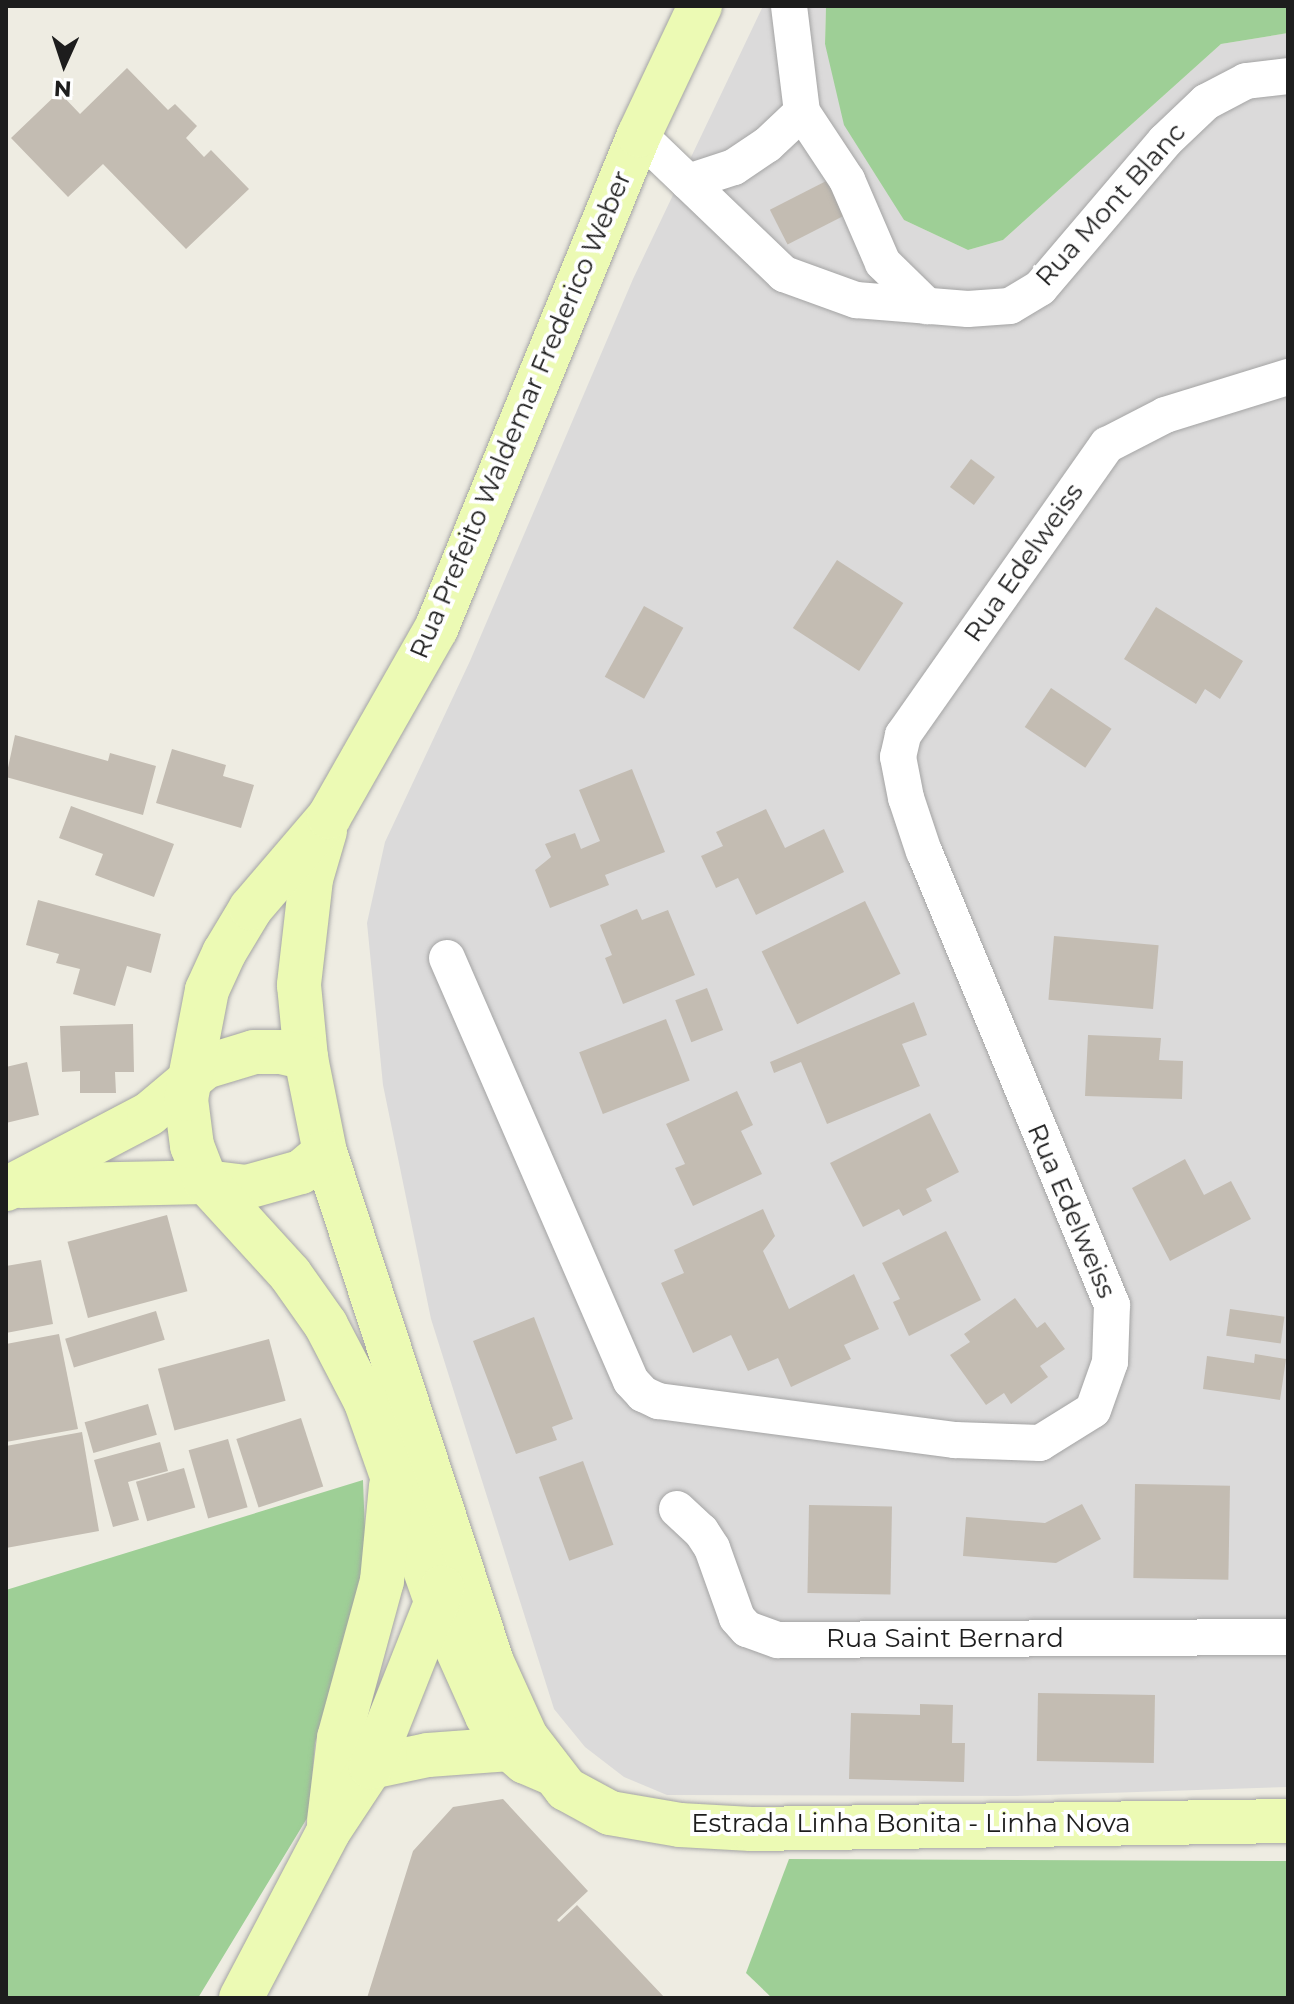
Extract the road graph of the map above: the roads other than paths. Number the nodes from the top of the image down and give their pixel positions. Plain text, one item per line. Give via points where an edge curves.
1 (700, 6) edge
2 (789, 6) edge
3 (1288, 76) edge
4 (802, 112) junction
5 (639, 135) junction
6 (688, 182) junction
7 (927, 306) junction
8 (1288, 377) edge
9 (329, 817) junction
10 (447, 958) dead end
11 (306, 1058) junction
12 (187, 1085) junction
13 (325, 1152) junction
14 (206, 1182) junction
15 (10, 1188) edge
16 (392, 1471) junction
17 (677, 1509) dead end
18 (456, 1548) junction
19 (437, 1604) junction
20 (1288, 1637) edge
21 (510, 1749) junction
22 (371, 1767) junction
23 (549, 1772) junction
24 (1288, 1821) edge
25 (328, 1832) junction
26 (241, 1998) edge

1 - 5 main road, Rua Prefeito Waldemar Frederico Weber
2 - 4 street
3 - 7 street, Rua Mont Blanc via 1246,81 1206,102 1165,141 1040,288 1010,306
4 - 6 street via 734,167
4 - 7 street via 847,180 883,263
5 - 6 street, Rua Mont Blanc
5 - 9 main road, Rua Prefeito Waldemar Frederico Weber via 436,629
6 - 7 street, Rua Mont Blanc via 784,274 856,300
8 - 10 street, Rua Edelweiss via 1165,415 1107,445 903,735 898,757 924,852 1112,1305 1110,1362 1093,1410 1040,1443 955,1440 658,1401 643,1394 631,1381
9 - 11 main road via 311,879 302,944 299,985
9 - 12 main road via 251,908 224,953 207,990
11 - 12 main road via 254,1052 205,1067
11 - 13 main road
12 - 14 main road via 192,1146
12 - 15 main road via 149,1114
13 - 14 main road via 301,1172 247,1187
13 - 18 main road, Estrada Linha Bonita - Linha Nova
14 - 15 main road
14 - 16 main road, Estrada Linha Bonita - Linha Nova via 290,1274 326,1325 366,1402
16 - 19 main road, Estrada Linha Bonita - Linha Nova
16 - 25 main road via 382,1581 339,1738
17 - 20 street, Rua Saint Bernard via 712,1548 737,1618 747,1629 778,1640
18 - 19 main road
18 - 23 main road, Estrada Linha Bonita - Linha Nova via 504,1691
19 - 21 main road, Estrada Linha Bonita - Linha Nova via 487,1716
19 - 22 main road
21 - 22 main road via 460,1751
21 - 23 main road, Estrada Linha Bonita - Linha Nova
22 - 25 main road
23 - 24 main road, Estrada Linha Bonita - Linha Nova via 585,1802 610,1813 680,1825 751,1829
25 - 26 main road

